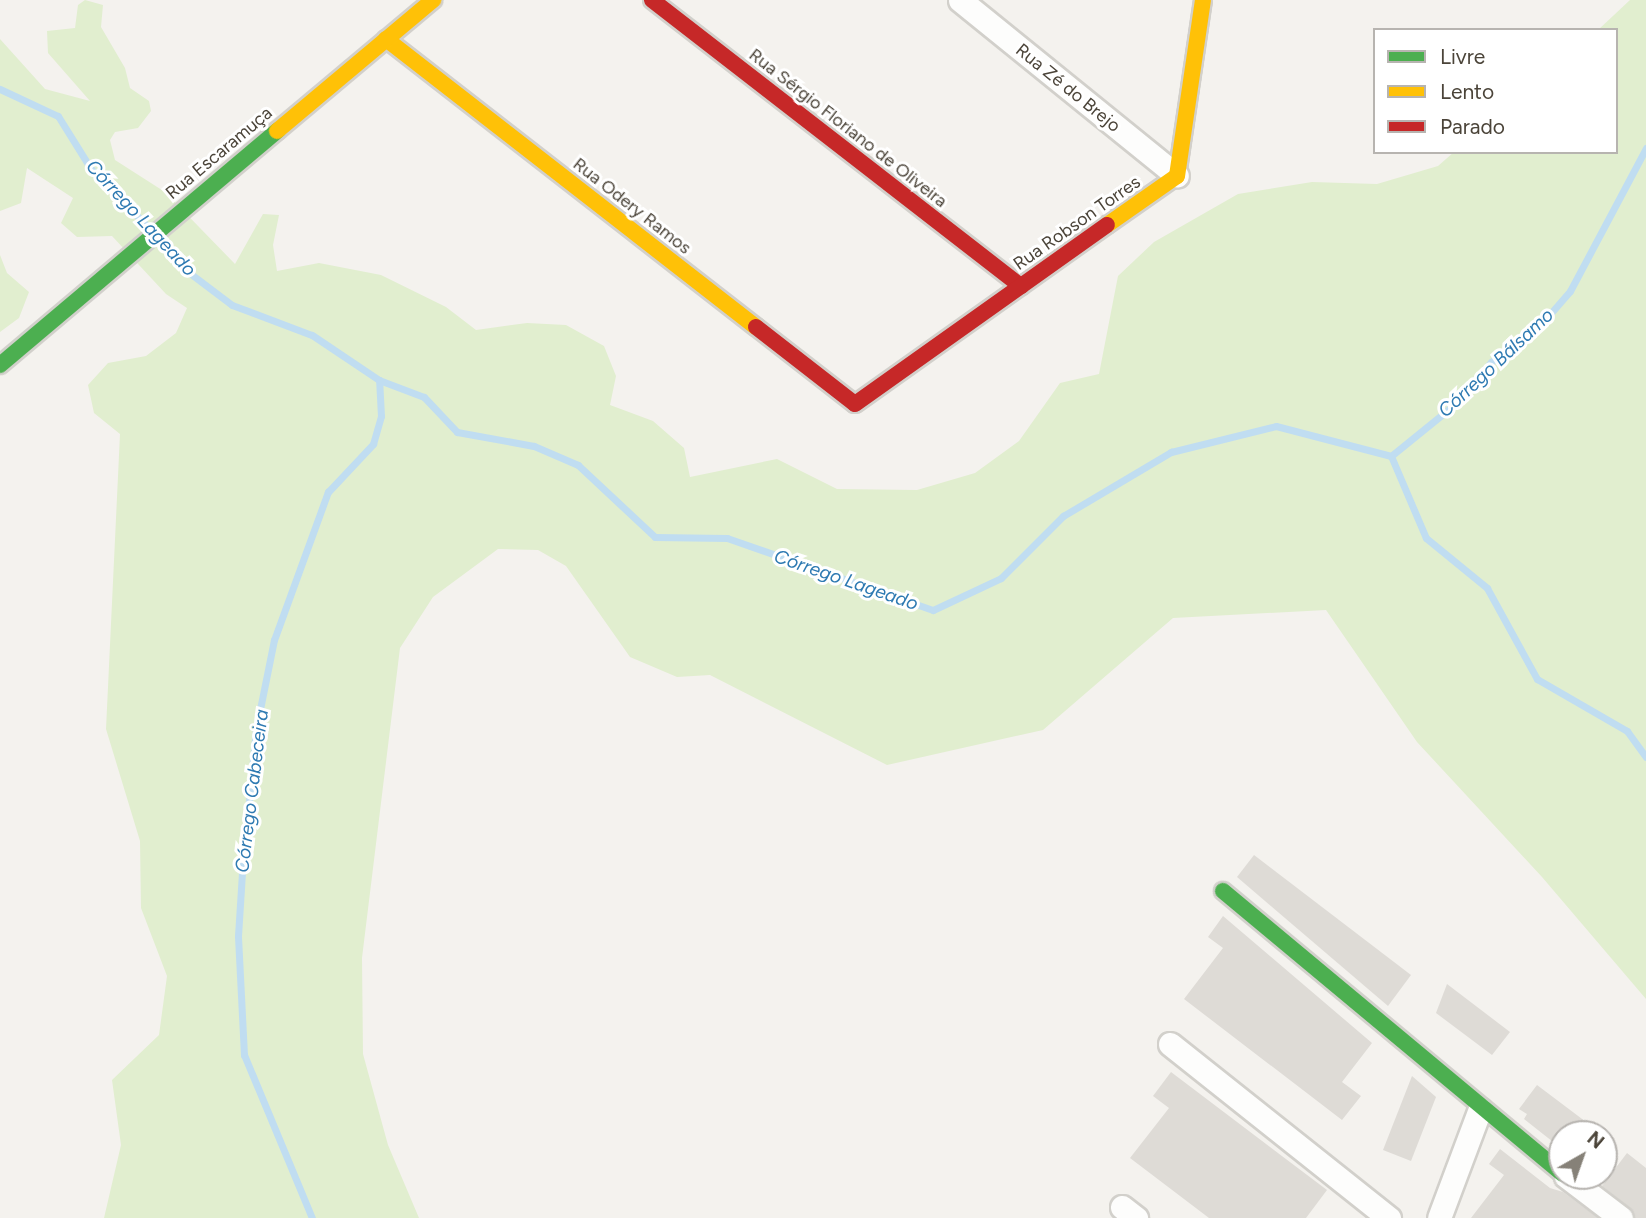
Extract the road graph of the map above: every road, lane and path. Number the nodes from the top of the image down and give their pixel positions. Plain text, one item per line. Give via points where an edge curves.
1 (433, 0) edge
2 (652, 0) edge
3 (960, 0) edge
4 (1203, 0) edge
5 (386, 39) junction
6 (1177, 176) junction
7 (1021, 286) junction
8 (0, 365) edge
9 (855, 404) joint
10 (1223, 891) dead end
11 (1170, 1044) dead end
12 (1480, 1110) junction
13 (1548, 1162) edge
14 (1584, 1190) edge
15 (1389, 1218) edge
16 (1439, 1218) edge
17 (1620, 1218) edge

1 - 5 street, Rua Escaramuça
2 - 7 street, Rua Sérgio Floriano de Oliveira
3 - 6 street, Rua Zé do Brejo
4 - 6 street
5 - 8 street, Rua Escaramuça
5 - 9 street, Rua Odery Ramos
6 - 7 street, Rua Robson Torres
7 - 9 street, Rua Robson Torres
10 - 12 street
11 - 15 street
12 - 13 street
12 - 16 street
14 - 17 street

